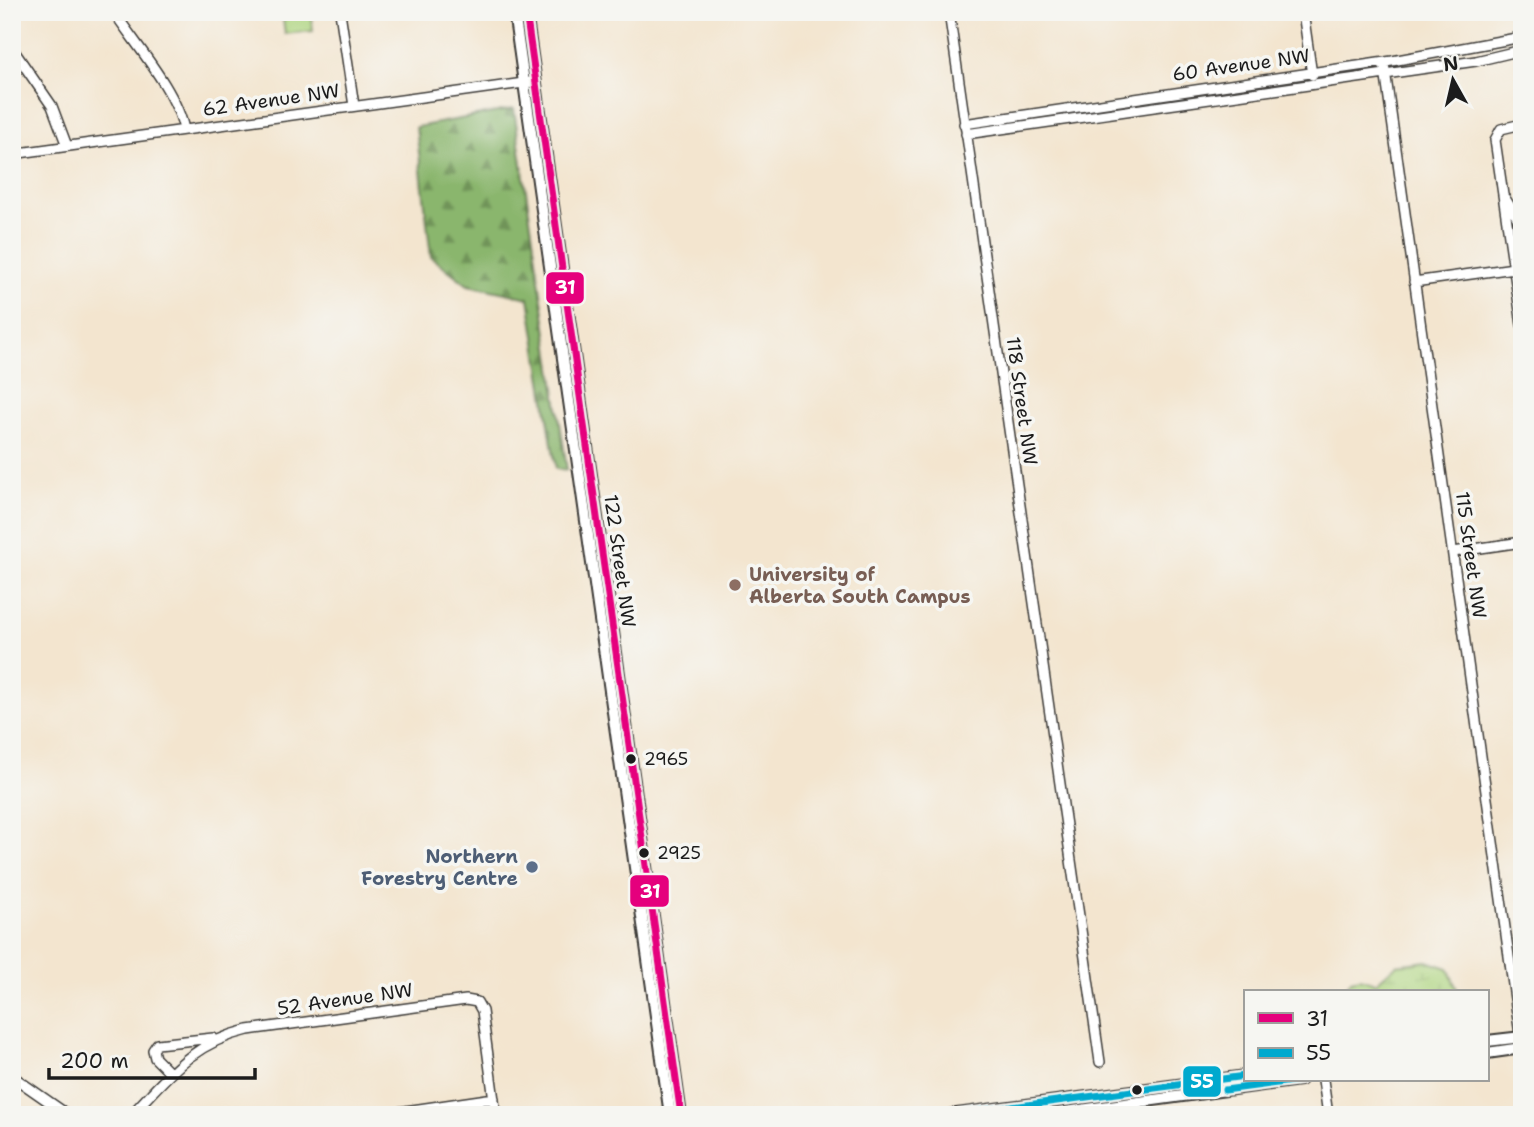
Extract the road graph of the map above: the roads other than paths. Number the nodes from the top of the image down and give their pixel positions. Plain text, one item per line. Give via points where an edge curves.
1 (114, 12) edge
2 (340, 12) edge
3 (514, 12) edge
4 (526, 12) edge
5 (949, 12) edge
6 (1303, 12) edge
7 (1522, 37) edge
8 (12, 48) edge
9 (1522, 50) edge
10 (1384, 62) junction
11 (1312, 72) junction
12 (1385, 74) junction
13 (528, 82) junction
14 (1313, 84) junction
15 (354, 106) junction
16 (964, 124) junction
17 (1522, 124) edge
18 (184, 130) junction
19 (966, 134) junction
20 (67, 146) junction
21 (12, 154) edge
22 (1503, 194) junction
23 (1522, 226) edge
24 (1514, 268) junction
25 (1414, 282) junction
26 (1522, 325) edge
27 (1522, 542) edge
28 (1453, 552) junction
29 (1522, 1037) edge
30 (219, 1038) junction
31 (1488, 1041) edge
32 (1522, 1049) edge
33 (1488, 1053) edge
34 (1100, 1062) dead end
35 (170, 1073) junction
36 (12, 1076) edge
37 (1244, 1076) edge
38 (1285, 1082) edge
39 (1323, 1082) edge
40 (494, 1098) junction
41 (68, 1115) edge
42 (131, 1115) edge
43 (378, 1115) edge
44 (496, 1115) edge
45 (670, 1115) edge
46 (681, 1115) edge
47 (949, 1115) edge
48 (1044, 1115) edge
49 (1328, 1115) edge

1 - 18 street via 162,83
2 - 15 street
3 - 13 main road, 122 Street NW
4 - 13 main road, 122 Street NW
5 - 16 street, 118 Street NW
6 - 11 street
7 - 10 street, 60 Avenue NW
8 - 20 street via 55,113
9 - 12 street, 60 Avenue NW
10 - 11 street, 60 Avenue NW
10 - 12 street, 115 Street NW
11 - 14 street
11 - 16 street, 60 Avenue NW
12 - 14 street, 60 Avenue NW
12 - 25 street, 115 Street NW
13 - 15 street, 62 Avenue NW
13 - 45 main road, 122 Street NW
13 - 46 main road, 122 Street NW
14 - 19 street, 60 Avenue NW
15 - 18 street, 62 Avenue NW
16 - 19 street, 118 Street NW
17 - 22 street via 1505,126 1495,140
18 - 20 street, 62 Avenue NW
19 - 34 street, 118 Street NW
20 - 21 street, 62 Avenue NW
22 - 23 street
22 - 24 street
24 - 25 street
24 - 26 street
25 - 28 street, 115 Street NW
27 - 28 street
28 - 29 street, 115 Street NW
29 - 31 main road
29 - 32 street, 115 Street NW
30 - 35 street, 52 Avenue NW via 193,1052
30 - 35 street, 52 Avenue NW via 158,1044 153,1055
30 - 40 street, 52 Avenue NW via 461,1000 477,1002
32 - 33 main road
35 - 42 street, 52 Avenue NW
36 - 41 street
37 - 47 main road
38 - 48 main road
39 - 49 street
40 - 43 street
40 - 44 street

